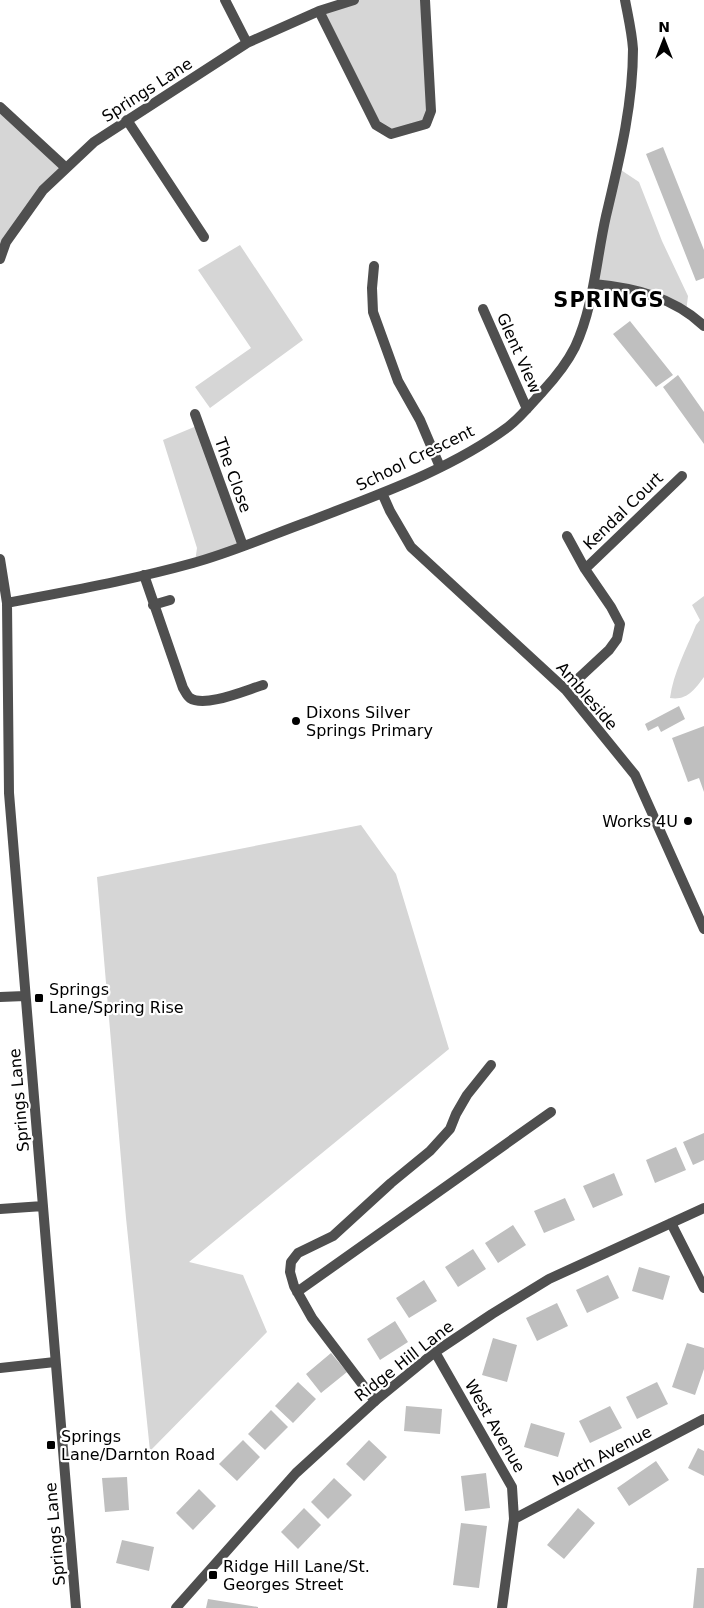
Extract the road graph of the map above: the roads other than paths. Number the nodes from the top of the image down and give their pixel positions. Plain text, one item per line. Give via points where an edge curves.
1 (226, 0) edge
2 (354, 0) edge
3 (425, 0) edge
4 (625, 0) edge
5 (319, 12) junction
6 (247, 43) junction
7 (0, 107) edge
8 (128, 120) junction
9 (66, 167) junction
10 (204, 237) dead end
11 (0, 259) edge
12 (374, 266) dead end
13 (594, 284) junction
14 (483, 309) dead end
15 (704, 326) edge
16 (527, 408) junction
17 (195, 414) dead end
18 (440, 467) junction
19 (682, 476) dead end
20 (382, 493) junction
21 (567, 536) dead end
22 (243, 546) junction
23 (0, 560) edge
24 (585, 569) junction
25 (144, 576) junction
26 (170, 600) dead end
27 (8, 603) junction
28 (153, 605) junction
29 (263, 685) dead end
30 (566, 690) junction
31 (704, 929) edge
32 (25, 996) junction
33 (0, 997) edge
34 (491, 1065) dead end
35 (551, 1112) dead end
36 (43, 1206) junction
37 (704, 1208) edge
38 (0, 1209) edge
39 (671, 1223) junction
40 (704, 1288) edge
41 (297, 1292) junction
42 (436, 1352) junction
43 (55, 1362) junction
44 (0, 1368) edge
45 (375, 1401) junction
46 (704, 1419) edge
47 (514, 1519) junction
48 (76, 1608) edge
49 (176, 1608) edge
50 (502, 1608) edge

1 - 6 street
2 - 5 street, Springs Lane
3 - 5 street via 431,111 426,124 391,134 376,125
4 - 13 street, School Crescent via 633,46 628,118
5 - 6 street, Springs Lane
6 - 8 street, Springs Lane
7 - 9 street
8 - 9 street, Springs Lane via 94,142
8 - 10 street
9 - 11 street, Springs Lane via 25,213 6,242
12 - 18 street via 373,312 398,380
13 - 15 street via 626,287 653,295 695,317
13 - 16 street, School Crescent via 575,348 557,376
14 - 16 street, Glent View
16 - 18 street, School Crescent via 510,426
17 - 22 street, The Close
18 - 20 street, School Crescent
19 - 24 street, Kendal Court
20 - 22 street, School Crescent
20 - 30 street, Ambleside via 411,547
21 - 24 street, Kendal Court
22 - 25 street, School Crescent
23 - 27 street, Springs Lane
24 - 30 street, Kendal Court via 620,624 617,639 609,650
25 - 27 street, School Crescent
25 - 28 street
26 - 28 street
27 - 32 street, Springs Lane via 9,793
28 - 29 street via 189,697 200,702 214,700
30 - 31 street, Ambleside via 635,775
32 - 33 street
32 - 36 street, Springs Lane
34 - 41 street via 464,1101 450,1129 430,1151 332,1236 298,1253 291,1262 290,1272
35 - 41 street
36 - 38 street
36 - 43 street, Springs Lane
37 - 39 street, Ridge Hill Lane
39 - 40 street
39 - 42 street, Ridge Hill Lane via 549,1279
41 - 45 street via 312,1318
42 - 45 street, Ridge Hill Lane
42 - 47 street, West Avenue via 512,1487
43 - 44 street
43 - 48 street, Springs Lane
45 - 49 street, Ridge Hill Lane via 296,1473
46 - 47 street, North Avenue
47 - 50 street, West Avenue

